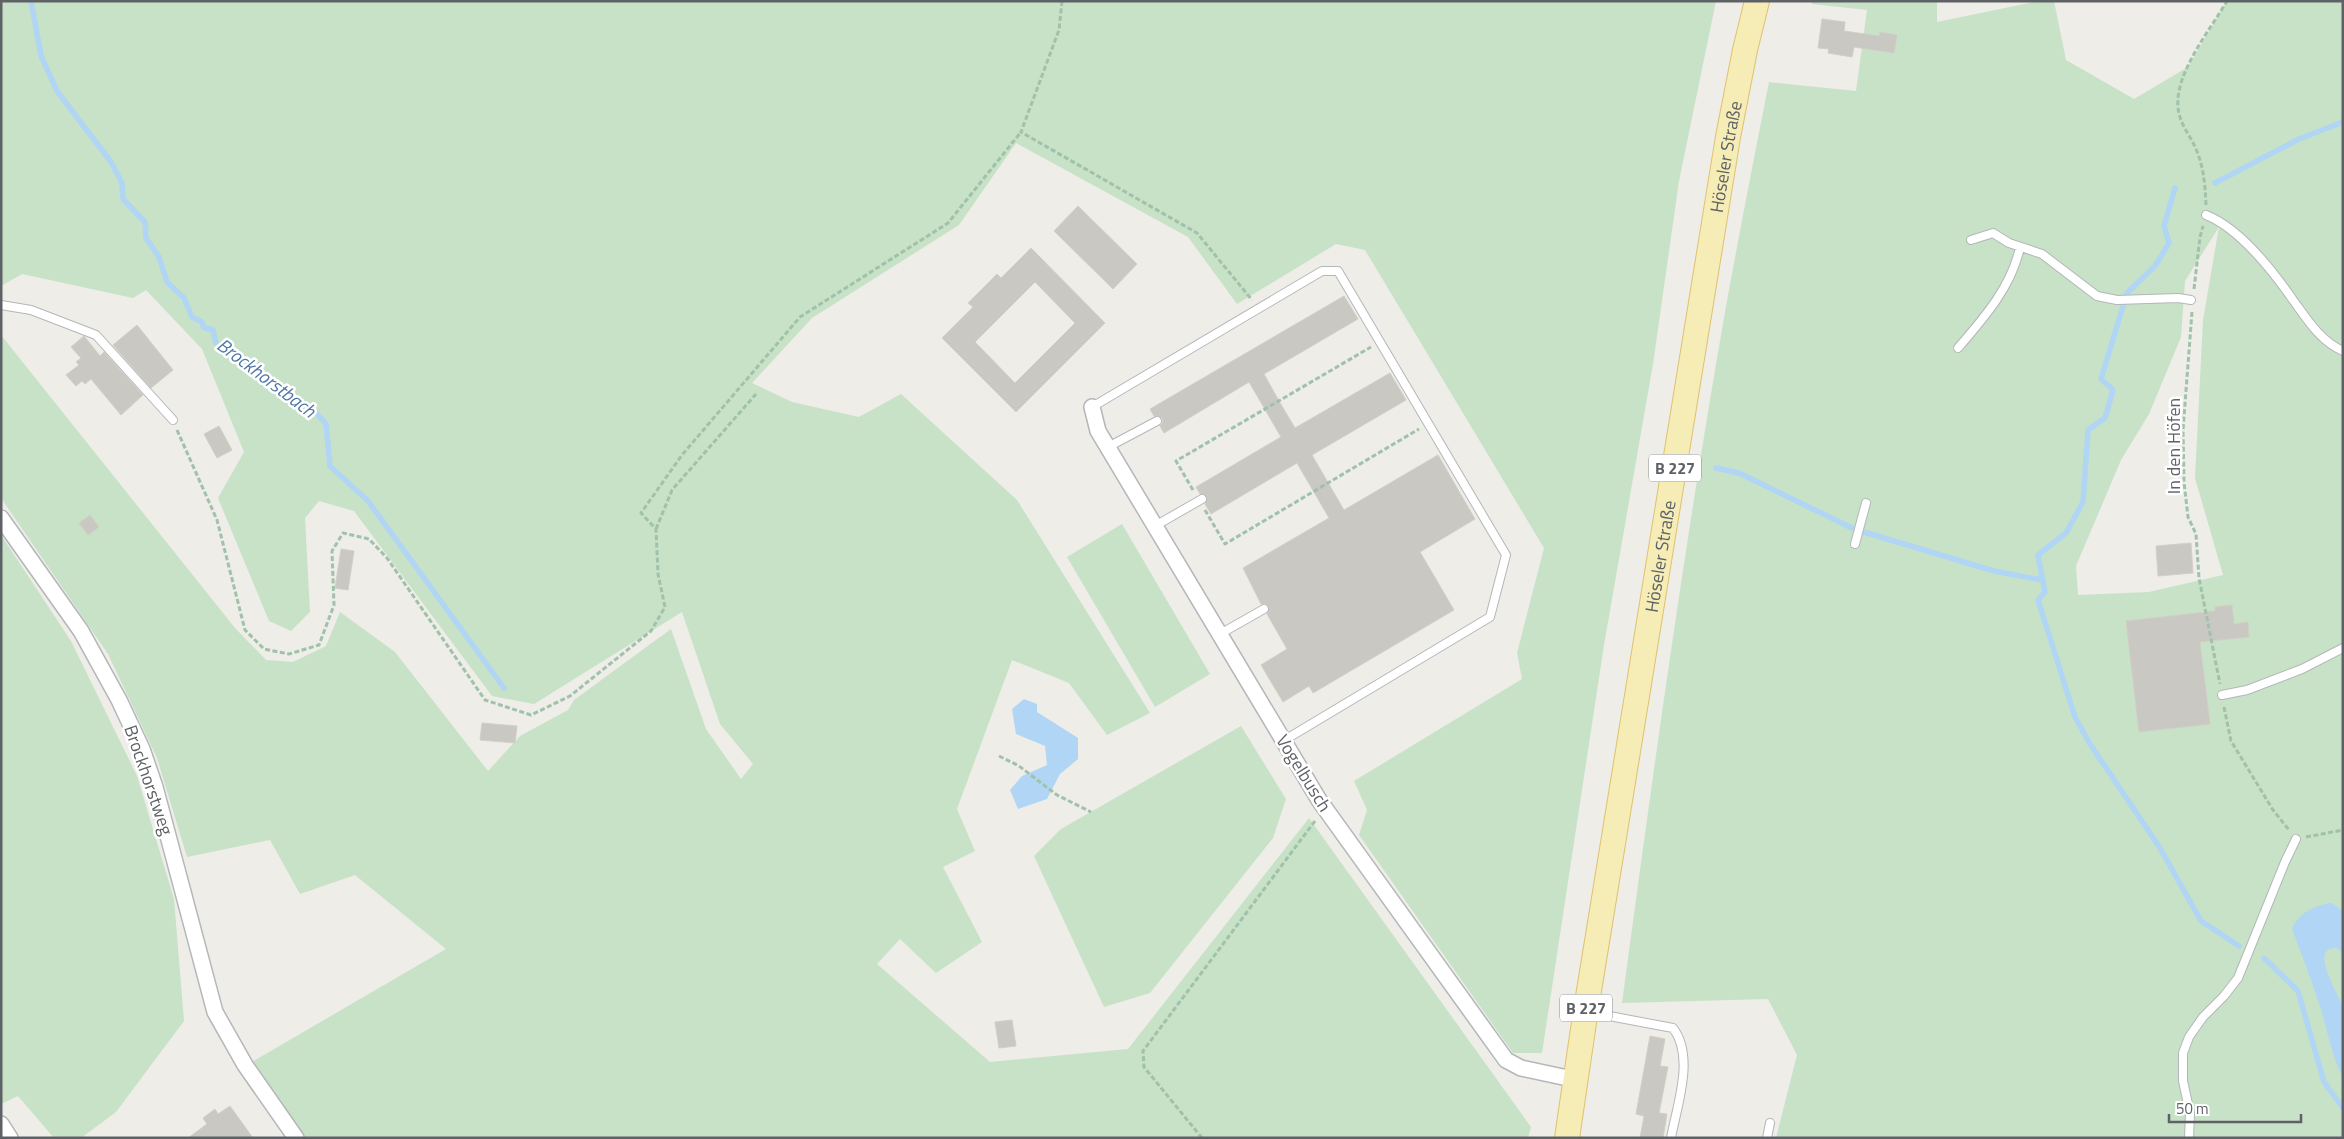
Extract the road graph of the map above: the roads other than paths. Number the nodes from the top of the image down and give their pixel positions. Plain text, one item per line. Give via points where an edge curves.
1 (1757, 1) edge
2 (2206, 215) road end
3 (1971, 240) dead end
4 (2020, 247) junction
5 (2191, 300) road end
6 (1, 305) edge
7 (1958, 348) dead end
8 (2343, 351) edge
9 (1092, 407) joint
10 (173, 420) road end
11 (1156, 421) dead end
12 (1108, 447) junction
13 (1201, 499) road end
14 (1866, 503) dead end
15 (1, 518) edge
16 (1155, 526) junction
17 (1856, 544) dead end
18 (1264, 609) dead end
19 (1220, 634) junction
20 (2343, 648) edge
21 (2222, 695) road end
22 (1283, 740) junction
23 (2296, 839) road end
24 (1586, 1009) junction
25 (1576, 1080) junction
26 (1770, 1123) dead end
27 (1, 1124) edge
28 (10, 1138) edge
29 (296, 1138) edge
30 (1567, 1138) edge
31 (1671, 1138) edge
32 (1767, 1138) edge
33 (2189, 1138) edge

1 - 24 main road, Höseler Straße / B 227 via 1728,137
2 - 8 lane via 2218,220 2244,242 2319,335
3 - 4 lane via 1993,233
4 - 5 lane via 2050,260 2097,296 2117,300
4 - 7 lane via 2008,280 1989,311
6 - 10 lane via 31,310 96,335
9 - 12 street, Vogelbusch via 1098,431
9 - 22 lane via 1322,271 1338,271 1506,555 1490,617
11 - 12 lane
12 - 16 street, Vogelbusch
13 - 16 lane
14 - 17 lane
15 - 29 street, Brockhorstweg via 81,631 119,700 142,749 155,787 215,1012 245,1065
16 - 19 street, Vogelbusch
18 - 19 lane
19 - 22 street, Vogelbusch
20 - 21 lane via 2302,669 2246,690
22 - 25 street, Vogelbusch via 1325,808 1506,1060 1521,1068
23 - 33 lane via 2238,978 2203,1016 2189,1037 2183,1054 2183,1081 2190,1113
24 - 25 main road, B 227
24 - 31 lane via 1673,1028 1681,1039 1684,1069
25 - 30 main road, B 227
26 - 32 lane
27 - 28 street

